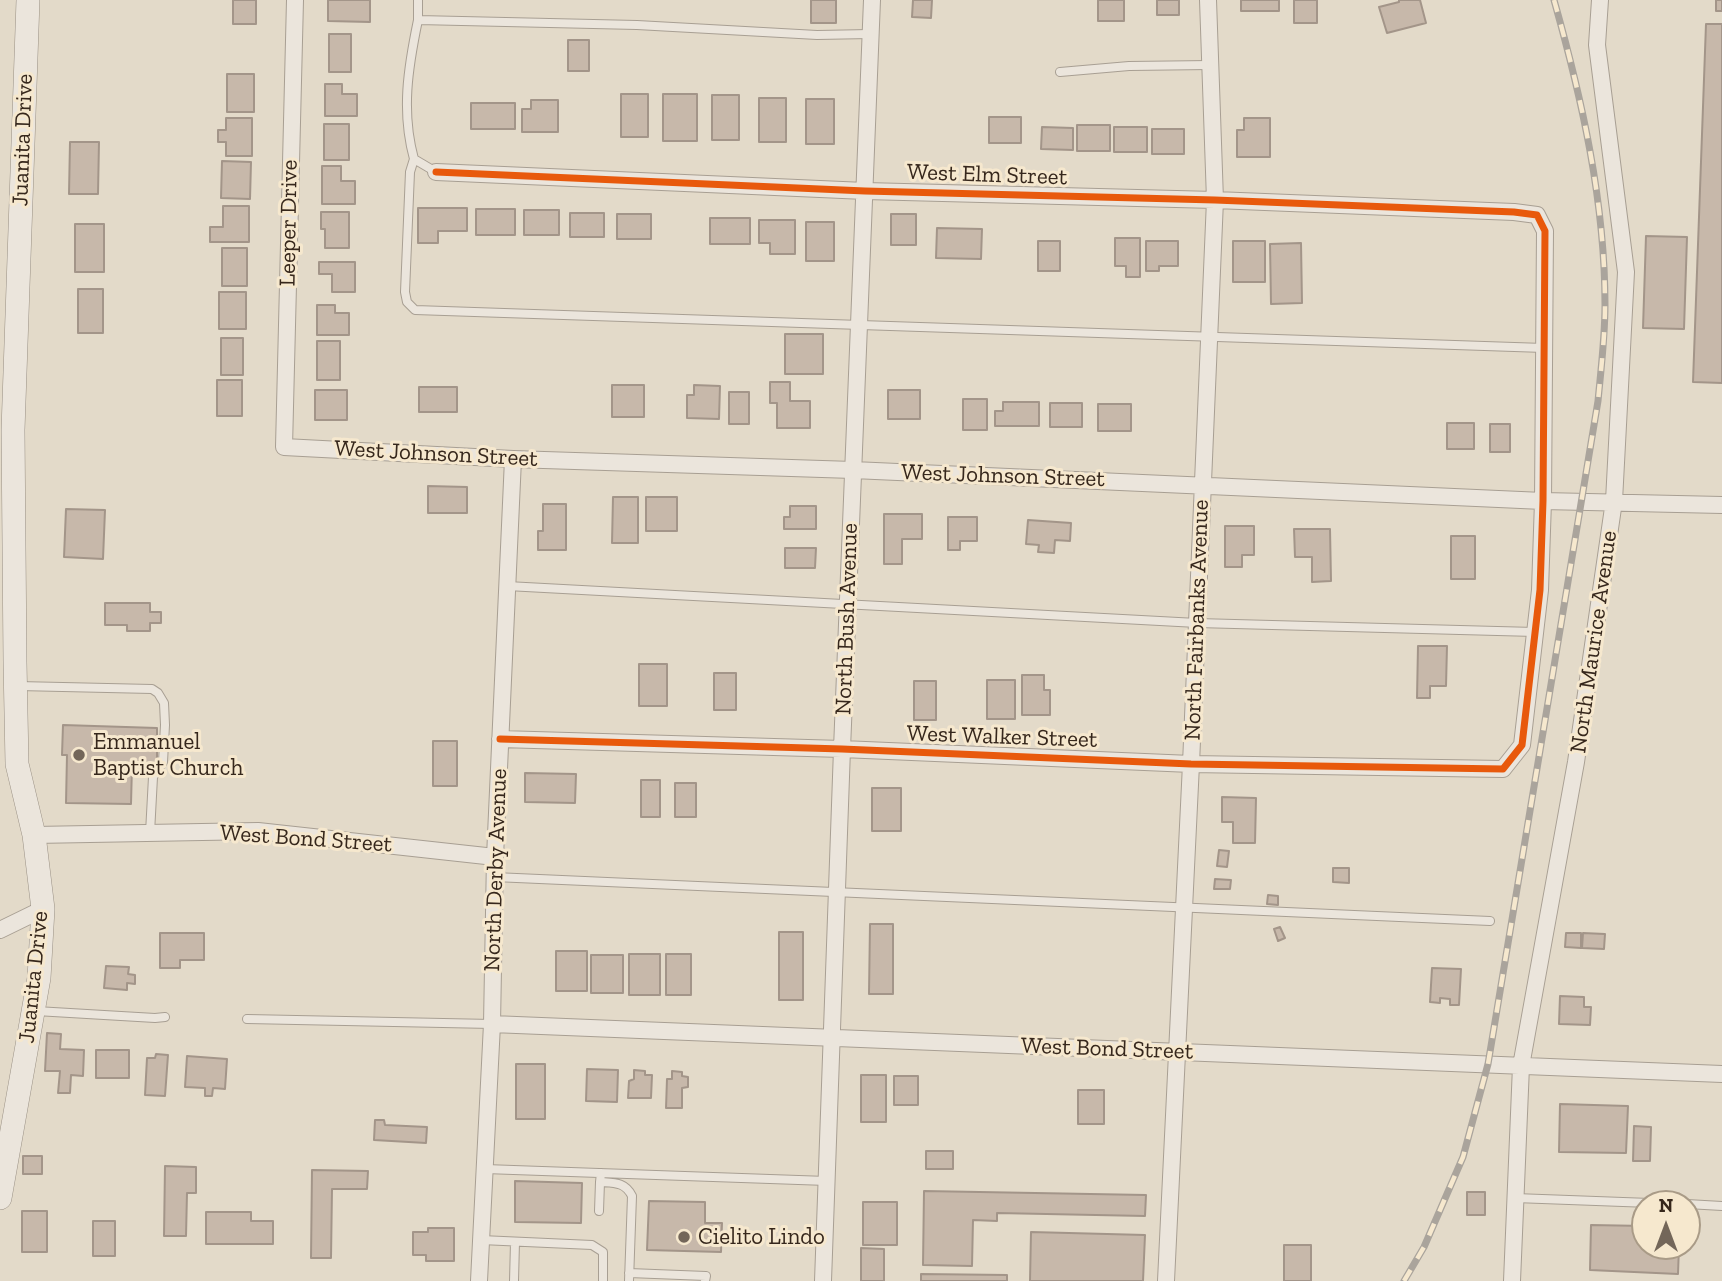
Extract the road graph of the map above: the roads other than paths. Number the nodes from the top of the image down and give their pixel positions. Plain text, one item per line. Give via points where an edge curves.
1 (28, 0) edge
2 (295, 0) edge
3 (418, 0) edge
4 (872, 0) edge
5 (1208, 0) edge
6 (1600, 0) edge
7 (418, 20) junction
8 (870, 34) junction
9 (1210, 65) junction
10 (1060, 72) dead end
11 (414, 159) junction
12 (436, 172) joint
13 (865, 191) junction
14 (1215, 200) junction
15 (859, 326) junction
16 (1209, 336) junction
17 (1544, 348) junction
18 (6, 430) edge
19 (284, 447) joint
20 (513, 459) junction
21 (853, 470) junction
22 (1203, 485) junction
23 (1543, 501) junction
24 (1614, 501) junction
25 (1722, 505) edge
26 (507, 586) junction
27 (849, 606) junction
28 (1197, 623) junction
29 (1535, 632) junction
30 (13, 699) junction
31 (500, 739) junction
32 (842, 749) junction
33 (1191, 764) junction
34 (150, 833) junction
35 (34, 835) junction
36 (495, 857) junction
37 (494, 877) junction
38 (837, 894) junction
39 (1184, 906) junction
40 (43, 909) junction
41 (1490, 921) dead end
42 (0, 930) edge
43 (33, 1011) junction
44 (165, 1017) dead end
45 (247, 1019) dead end
46 (492, 1024) junction
47 (833, 1038) junction
48 (1177, 1052) junction
49 (1521, 1066) junction
50 (1722, 1074) edge
51 (485, 1169) junction
52 (601, 1177) junction
53 (827, 1181) junction
54 (0, 1198) edge
55 (1516, 1198) junction
56 (1631, 1202) edge
57 (1701, 1205) edge
58 (1722, 1206) edge
59 (599, 1211) dead end
60 (481, 1240) junction
61 (515, 1242) junction
62 (629, 1277) edge
63 (479, 1281) edge
64 (514, 1281) edge
65 (603, 1281) edge
66 (705, 1281) edge
67 (823, 1281) edge
68 (1166, 1281) edge
69 (1512, 1281) edge

1 - 18 street, Juanita Drive
2 - 19 street, Leeper Drive
3 - 7 lane
4 - 8 street, North Bush Avenue
5 - 9 street, North Fairbanks Avenue
6 - 24 street, North Maurice Avenue via 1597,46 1626,272
7 - 8 lane
7 - 11 lane via 406,91 407,134
8 - 13 street, North Bush Avenue
9 - 10 lane
9 - 14 street, North Fairbanks Avenue
11 - 12 lane
11 - 15 lane via 405,292 415,310
12 - 13 street, West Elm Street
13 - 14 street, West Elm Street
13 - 15 street, North Bush Avenue
14 - 16 street, North Fairbanks Avenue
14 - 17 street, West Elm Street via 1537,215 1545,231
15 - 16 lane
15 - 21 street, North Bush Avenue
16 - 17 lane
16 - 22 street, North Fairbanks Avenue
17 - 23 street
18 - 30 street, Juanita Drive
19 - 20 street, West Johnson Street
20 - 21 street, West Johnson Street
20 - 26 street, North Derby Avenue
21 - 22 street, West Johnson Street
21 - 27 street, North Bush Avenue
22 - 23 street, West Johnson Street
22 - 28 street, North Fairbanks Avenue
23 - 24 street, West Johnson Street
23 - 29 street
24 - 25 street, West Johnson Street
24 - 49 street, North Maurice Avenue via 1576,762
26 - 27 lane
26 - 31 street, North Derby Avenue
27 - 28 lane
27 - 32 street, North Bush Avenue
28 - 29 lane
28 - 33 street, North Fairbanks Avenue
29 - 33 street, West Walker Street via 1522,745 1503,769
30 - 34 lane via 152,689 158,693 164,703 163,762 153,778
30 - 35 street, Juanita Drive via 17,764
31 - 32 street, West Walker Street
31 - 36 street, North Derby Avenue
32 - 33 street, West Walker Street
32 - 38 street, North Bush Avenue
33 - 39 street, North Fairbanks Avenue
34 - 35 street, West Bond Street
34 - 36 street, West Bond Street via 258,831
35 - 40 street, Juanita Drive
36 - 37 street, North Derby Avenue
37 - 38 lane
37 - 46 street, North Derby Avenue
38 - 39 lane
38 - 47 street, North Bush Avenue
39 - 41 lane
39 - 48 street, North Fairbanks Avenue
40 - 42 street
40 - 43 street, Juanita Drive
43 - 44 lane
43 - 54 street, Juanita Drive
45 - 46 lane
46 - 47 street, West Bond Street
46 - 51 street, North Derby Avenue
47 - 48 street, West Bond Street
47 - 53 street, North Bush Avenue
48 - 49 street, West Bond Street
48 - 68 street, North Fairbanks Avenue
49 - 50 street, West Bond Street
49 - 55 street, North Maurice Avenue
51 - 52 lane
51 - 60 street, North Derby Avenue
52 - 53 lane
52 - 59 lane
52 - 62 lane via 620,1183 632,1196
53 - 67 street, North Bush Avenue
55 - 56 lane
55 - 69 street, North Maurice Avenue
57 - 58 lane
60 - 61 lane
60 - 63 street, North Derby Avenue
61 - 64 lane
61 - 65 lane via 599,1247 604,1258
62 - 66 lane via 706,1276

